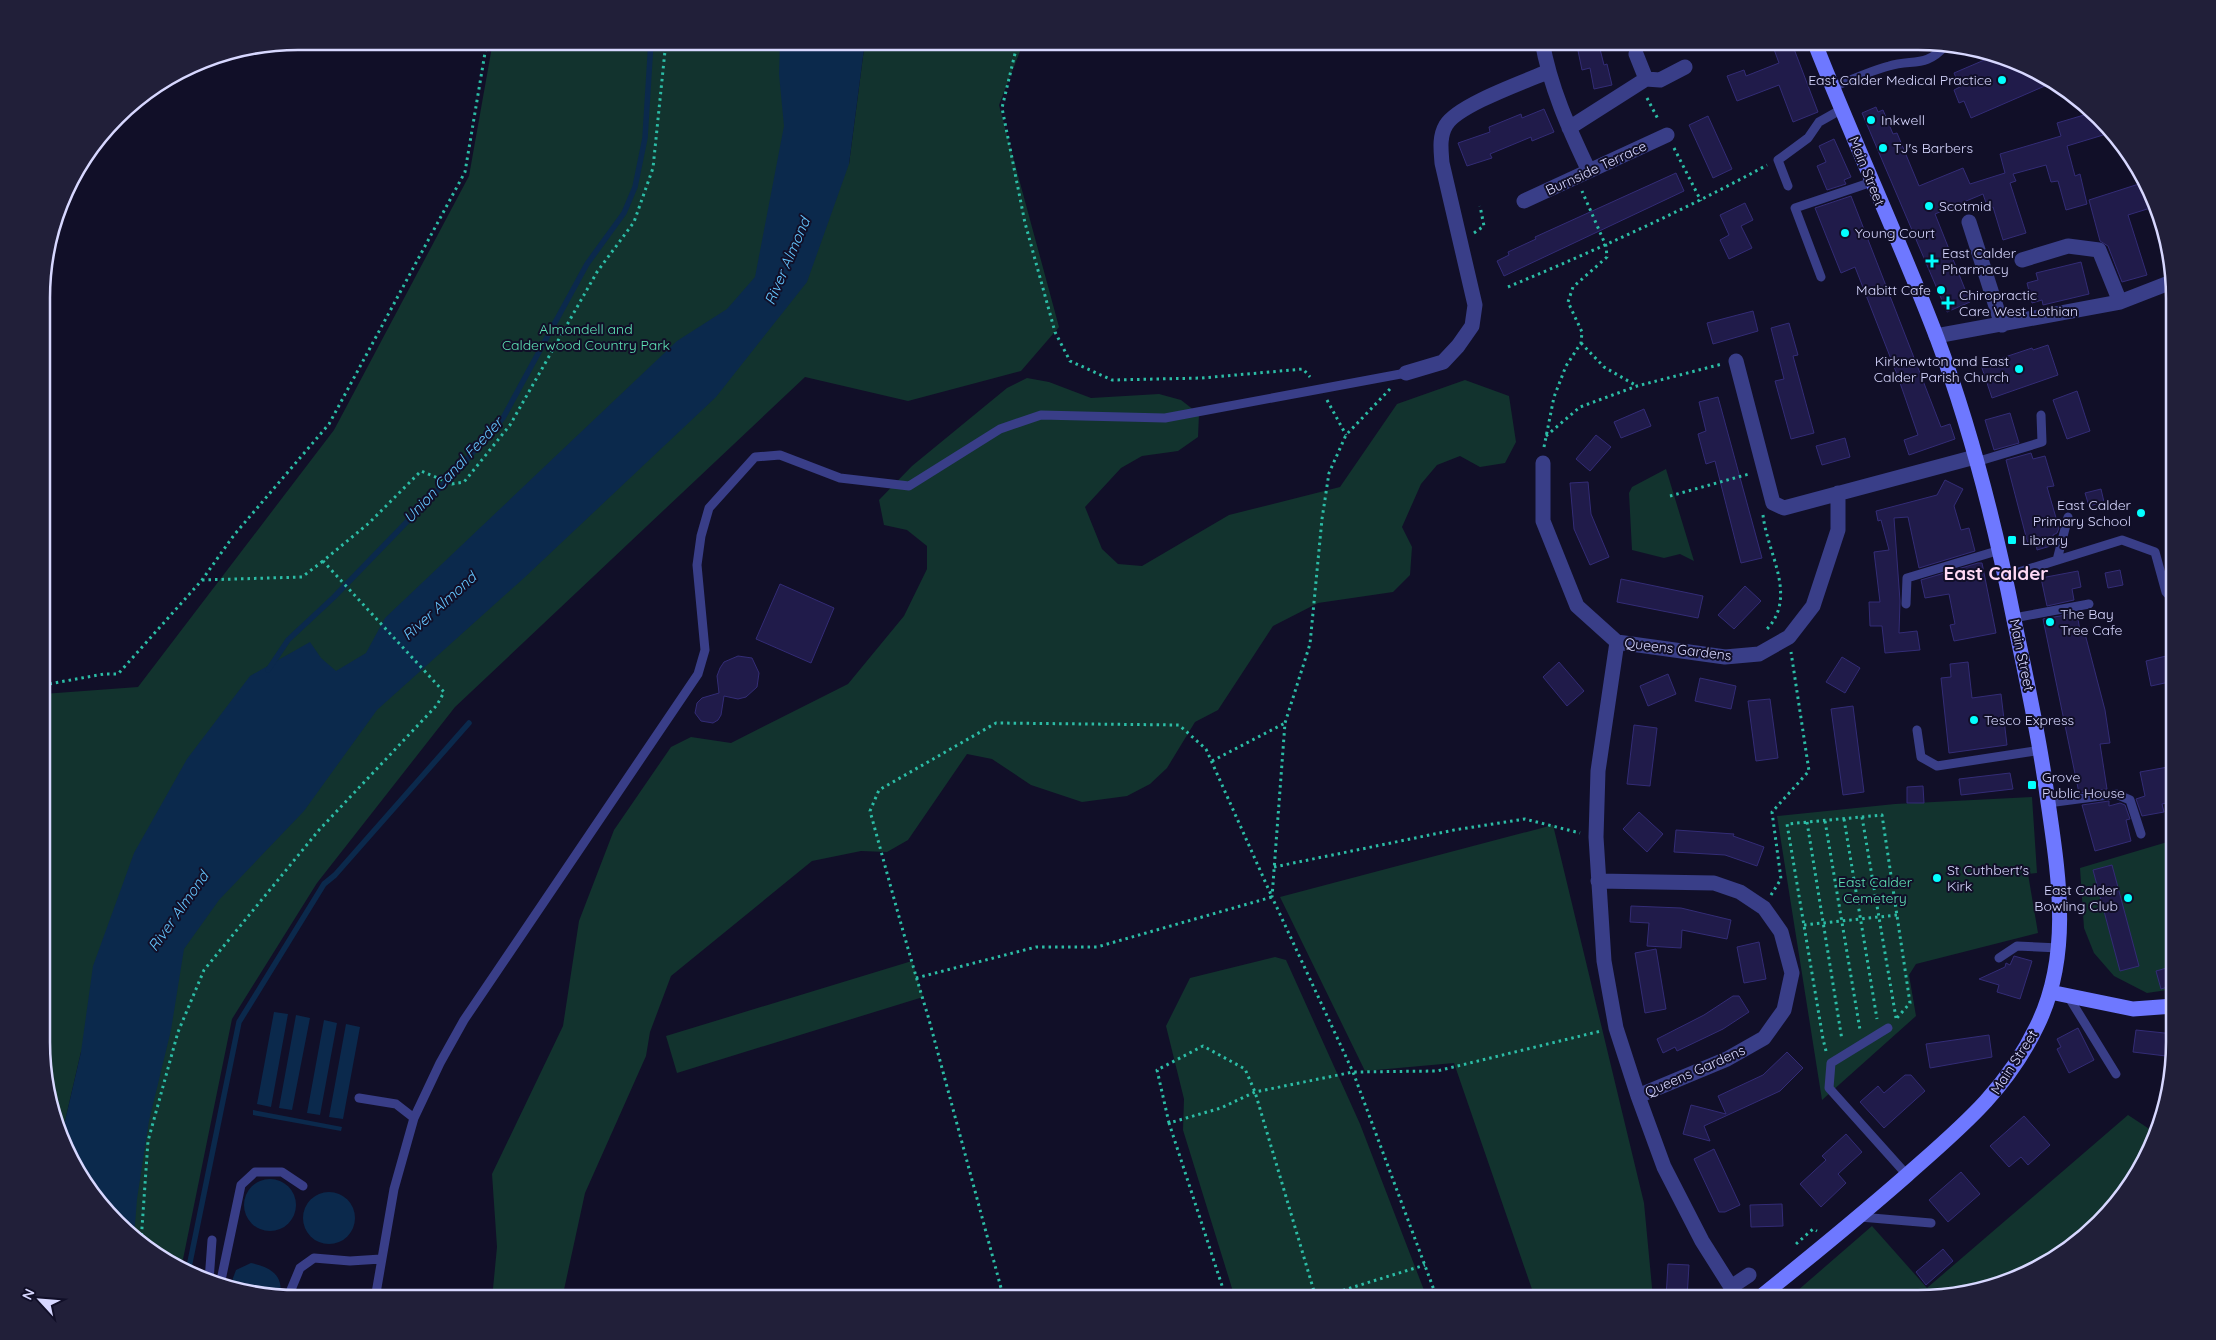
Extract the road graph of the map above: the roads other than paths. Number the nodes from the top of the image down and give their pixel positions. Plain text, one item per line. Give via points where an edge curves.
1 (1543, 50) edge
2 (1818, 50) edge
3 (1940, 51) edge
4 (1636, 54) dead end
5 (1685, 67) dead end
6 (1547, 72) junction
7 (1646, 79) junction
8 (1833, 87) junction
9 (1842, 110) junction
10 (1569, 128) junction
11 (1667, 135) dead end
12 (1582, 174) junction
13 (1872, 182) junction
14 (1788, 186) dead end
15 (1524, 201) dead end
16 (1969, 222) dead end
17 (2022, 260) dead end
18 (1821, 277) dead end
19 (2165, 284) edge
20 (2120, 302) junction
21 (2002, 325) junction
22 (1936, 336) junction
23 (1736, 361) road end
24 (1406, 373) joint
25 (2041, 414) dead end
26 (1975, 459) junction
27 (1542, 463) road end
28 (1838, 493) junction
29 (2068, 517) dead end
30 (2000, 550) junction
31 (2057, 560) junction
32 (2006, 576) junction
33 (2166, 592) edge
34 (1906, 604) dead end
35 (2088, 604) dead end
36 (2014, 618) junction
37 (1617, 642) junction
38 (1917, 730) dead end
39 (2041, 750) junction
40 (2048, 803) junction
41 (2142, 834) dead end
42 (1598, 881) junction
43 (2059, 948) junction
44 (1999, 958) dead end
45 (2050, 992) junction
46 (2068, 996) junction
47 (2166, 1006) edge
48 (1884, 1030) road end
49 (2116, 1074) dead end
50 (1638, 1096) junction
51 (359, 1098) dead end
52 (414, 1118) junction
53 (1907, 1175) junction
54 (303, 1186) dead end
55 (1860, 1217) junction
56 (1931, 1223) dead end
57 (212, 1240) dead end
58 (381, 1259) junction
59 (210, 1274) edge
60 (1749, 1275) dead end
61 (221, 1278) edge
62 (291, 1290) edge
63 (376, 1290) edge
64 (1769, 1290) edge

1 - 6 street
2 - 8 main road, Main Street
3 - 8 lane via 1915,64 1890,66
4 - 7 street
5 - 7 street via 1660,80
6 - 10 street
6 - 24 street via 1460,111 1446,125 1440,141 1442,163 1475,305 1472,326 1443,362
7 - 10 street
8 - 9 main road, Main Street
9 - 13 main road, Main Street
9 - 14 lane via 1819,122 1808,138 1778,160
10 - 12 street
11 - 12 street, Burnside Terrace
12 - 15 street, Burnside Terrace
13 - 18 lane via 1795,208
13 - 22 main road, Main Street
16 - 21 street
17 - 20 street via 2068,246 2099,250
19 - 20 street
20 - 21 street
21 - 22 street
22 - 26 main road, Main Street
23 - 28 street via 1773,503 1784,508
24 - 52 lane via 1165,418 1041,415 1000,429 909,486 840,478 780,455 755,457 709,508 701,536 697,565 705,650 698,674 464,1020
25 - 26 lane via 2042,442
26 - 28 street
26 - 30 main road, Main Street
27 - 37 street via 1543,521 1577,606
28 - 37 street, Queens Gardens via 1838,530 1812,606 1789,637 1759,654 1725,657
29 - 31 lane
30 - 32 main road, Main Street
30 - 34 lane via 1907,578
31 - 32 lane
31 - 33 lane via 2122,540 2155,552
32 - 36 main road, Main Street
35 - 36 lane
36 - 39 main road, Main Street
37 - 42 street, Queens Gardens via 1598,772
38 - 39 lane via 1921,757 1937,766
39 - 40 main road, Main Street
40 - 41 lane via 2116,794 2130,800
40 - 43 main road, Main Street via 2061,914
42 - 50 street, Queens Gardens via 1604,961 1616,1028
42 - 50 street, Queens Gardens via 1714,883 1740,892 1764,908 1781,932 1792,973 1784,1010 1764,1038 1727,1059
43 - 44 lane via 2017,946
43 - 45 main road, Main Street
45 - 46 main road
45 - 53 main road, Main Street via 2021,1056 1995,1094 1961,1129
46 - 47 main road via 2134,1008
46 - 49 lane
48 - 53 lane via 1830,1063 1829,1088
50 - 60 street, Queens Gardens via 1664,1167 1702,1242 1731,1287
51 - 52 lane via 396,1104
52 - 58 lane via 394,1189
53 - 55 main road, Main Street
54 - 61 lane via 282,1172 255,1172 241,1185
55 - 56 lane
55 - 64 main road, Main Street
57 - 59 lane
58 - 62 lane via 314,1258 300,1268
58 - 63 lane

